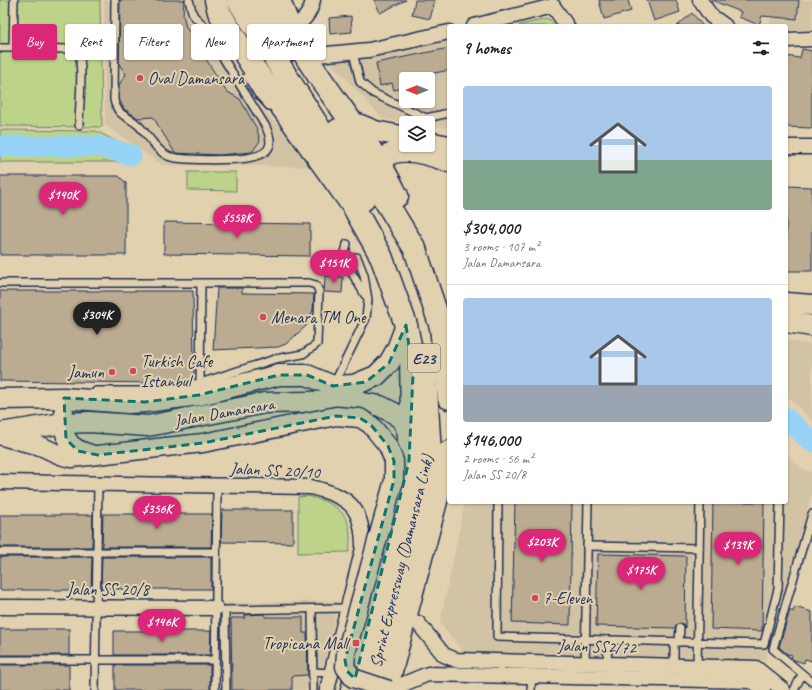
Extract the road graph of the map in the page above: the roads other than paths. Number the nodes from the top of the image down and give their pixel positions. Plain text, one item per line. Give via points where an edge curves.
1 (14, 0) edge
2 (115, 0) edge
3 (189, 0) edge
4 (209, 0) edge
5 (216, 0) edge
6 (278, 0) edge
7 (313, 0) edge
8 (700, 0) edge
9 (245, 2) edge
10 (554, 3) edge
11 (215, 21) dead end
12 (14, 24) edge
13 (288, 24) edge
14 (298, 24) edge
15 (481, 24) edge
16 (566, 24) edge
17 (722, 24) edge
18 (447, 32) edge
19 (812, 39) edge
20 (788, 40) edge
21 (0, 48) edge
22 (12, 48) edge
23 (57, 49) edge
24 (353, 52) junction
25 (326, 54) edge
26 (310, 60) edge
27 (242, 68) dead end
28 (250, 81) junction
29 (241, 86) junction
30 (447, 113) edge
31 (353, 122) junction
32 (79, 125) dead end
33 (300, 134) junction
34 (399, 136) edge
35 (435, 143) edge
36 (447, 146) edge
37 (788, 147) edge
38 (812, 147) edge
39 (447, 162) edge
40 (383, 168) junction
41 (347, 244) dead end
42 (415, 249) junction
43 (357, 257) dead end
44 (339, 267) dead end
45 (350, 270) dead end
46 (0, 283) edge
47 (201, 284) junction
48 (368, 300) junction
49 (788, 303) edge
50 (812, 305) edge
51 (788, 322) edge
52 (406, 325) junction
53 (812, 326) edge
54 (277, 367) junction
55 (447, 380) edge
56 (200, 383) junction
57 (333, 386) junction
58 (0, 391) edge
59 (91, 391) dead end
60 (70, 394) junction
61 (0, 399) edge
62 (265, 402) junction
63 (64, 423) junction
64 (0, 434) edge
65 (98, 455) junction
66 (447, 460) edge
67 (409, 461) junction
68 (0, 482) edge
69 (98, 484) junction
70 (217, 485) junction
71 (498, 504) edge
72 (588, 504) edge
73 (700, 504) edge
74 (780, 504) edge
75 (812, 514) edge
76 (587, 546) junction
77 (699, 548) junction
78 (0, 552) edge
79 (97, 552) junction
80 (216, 552) junction
81 (420, 561) junction
82 (0, 607) edge
83 (96, 607) junction
84 (216, 608) junction
85 (347, 608) junction
86 (312, 609) junction
87 (418, 623) junction
88 (680, 628) dead end
89 (586, 639) junction
90 (608, 640) junction
91 (339, 642) junction
92 (677, 642) junction
93 (698, 642) junction
94 (363, 650) junction
95 (96, 659) junction
96 (0, 660) edge
97 (215, 660) junction
98 (674, 667) junction
99 (585, 671) junction
100 (607, 671) junction
101 (313, 672) junction
102 (331, 673) junction
103 (697, 674) junction
104 (802, 674) junction
105 (532, 676) edge
106 (812, 682) edge
107 (394, 689) edge
108 (95, 690) edge
109 (215, 690) edge
110 (226, 690) edge
111 (313, 690) edge
112 (327, 690) edge
113 (352, 690) edge
114 (368, 690) edge
115 (763, 690) edge
116 (784, 690) edge
117 (794, 690) edge

1 - 12 lane
2 - 29 lane via 116,108 137,124 163,153 175,158 247,158 267,150 270,137 266,127
3 - 29 lane via 193,15 211,32
4 - 11 lane
5 - 33 highway via 219,12 251,64
6 - 13 highway
7 - 14 street via 304,20
8 - 17 street via 711,16
9 - 42 highway, Sprint Expressway (Damansara Link) / E23 via 275,32 303,80 375,184
9 - 114 highway, Sprint Expressway (Damansara Link) / E23 via 349,175 401,269 423,337 430,454
10 - 15 street
10 - 16 street
18 - 24 street
19 - 20 street
21 - 22 lane
23 - 32 lane via 70,49 80,54
24 - 25 street
24 - 30 lane via 360,82 373,93 426,118
26 - 31 highway
27 - 28 lane
28 - 29 lane
28 - 33 lane via 258,94
31 - 34 main road via 375,132
31 - 40 highway
33 - 52 highway via 357,212 381,256
35 - 36 main road
37 - 38 street
39 - 40 main road via 413,153 394,152 386,156
40 - 42 highway via 397,196
41 - 44 lane
42 - 55 highway, Sprint Expressway (Damansara Link) / E23 via 441,327
43 - 48 lane via 364,275
45 - 48 lane
46 - 47 lane
47 - 54 lane via 309,282 316,285 319,291 317,344
47 - 56 lane
48 - 57 lane via 366,318
49 - 50 main road
51 - 53 main road
52 - 57 main road, Jalan Damansara via 389,363 376,376 354,385
52 - 67 highway via 412,375
54 - 56 lane
54 - 57 main road, Jalan Damansara via 307,374
54 - 60 main road, Jalan Damansara via 199,395 128,403
56 - 59 lane via 143,391
57 - 62 main road via 317,392 282,396
58 - 60 lane
60 - 61 main road, Jalan Damansara
60 - 63 street
62 - 63 main road, Jalan Damansara via 148,426
62 - 67 main road, Jalan Damansara via 351,401 380,406 403,421 408,433
63 - 64 main road, Jalan Damansara
63 - 65 street via 69,445 78,451
64 - 65 street via 16,441 41,446 63,457
65 - 107 street, bridge via 203,444 336,416 360,418 371,425 388,446 394,461 394,480 346,653 345,667 353,678
66 - 81 highway, Sprint Expressway (Damansara Link)
67 - 94 highway
68 - 69 street, Jalan SS 20/10
69 - 70 street, Jalan SS 20/10
69 - 79 lane
70 - 80 lane
70 - 85 street, Jalan SS 20/10 via 310,487 343,497 356,511 363,527 363,548
71 - 89 lane via 496,637
72 - 76 lane
73 - 77 lane
74 - 93 lane via 778,588 764,644
75 - 104 lane via 773,649
76 - 77 lane
76 - 89 lane
77 - 93 lane
78 - 79 lane
79 - 80 lane
79 - 83 lane
80 - 84 lane
81 - 87 highway via 424,576
81 - 107 highway, Sprint Expressway (Damansara Link)
82 - 83 street, Jalan SS 20/8
83 - 84 street, Jalan SS 20/8
83 - 95 lane
84 - 97 lane
85 - 86 lane
85 - 91 street, Jalan SS 20/10
86 - 101 lane
86 - 110 lane via 225,610
87 - 105 street, Jalan SS2/72 via 444,655 456,660
87 - 107 highway
88 - 92 lane
89 - 90 lane
89 - 99 lane
90 - 92 lane
90 - 100 lane
91 - 94 street
91 - 102 street, Jalan SS 20/10
92 - 93 lane
92 - 98 lane
93 - 103 lane
94 - 113 highway
95 - 96 lane
95 - 97 lane
95 - 108 lane
97 - 109 lane
98 - 100 street, Jalan SS2/72
98 - 103 street, Jalan SS2/72
99 - 100 street, Jalan SS2/72
99 - 105 street, Jalan SS2/72
100 - 103 street, Jalan SS2/72
101 - 102 lane
101 - 111 lane
102 - 112 street, Jalan SS 20/10
103 - 115 street, Jalan SS2/72 via 752,681
103 - 116 street, Jalan SS2/72 via 756,668
104 - 106 lane
104 - 117 lane
105 - 107 street, Jalan SS2/72 via 428,674

